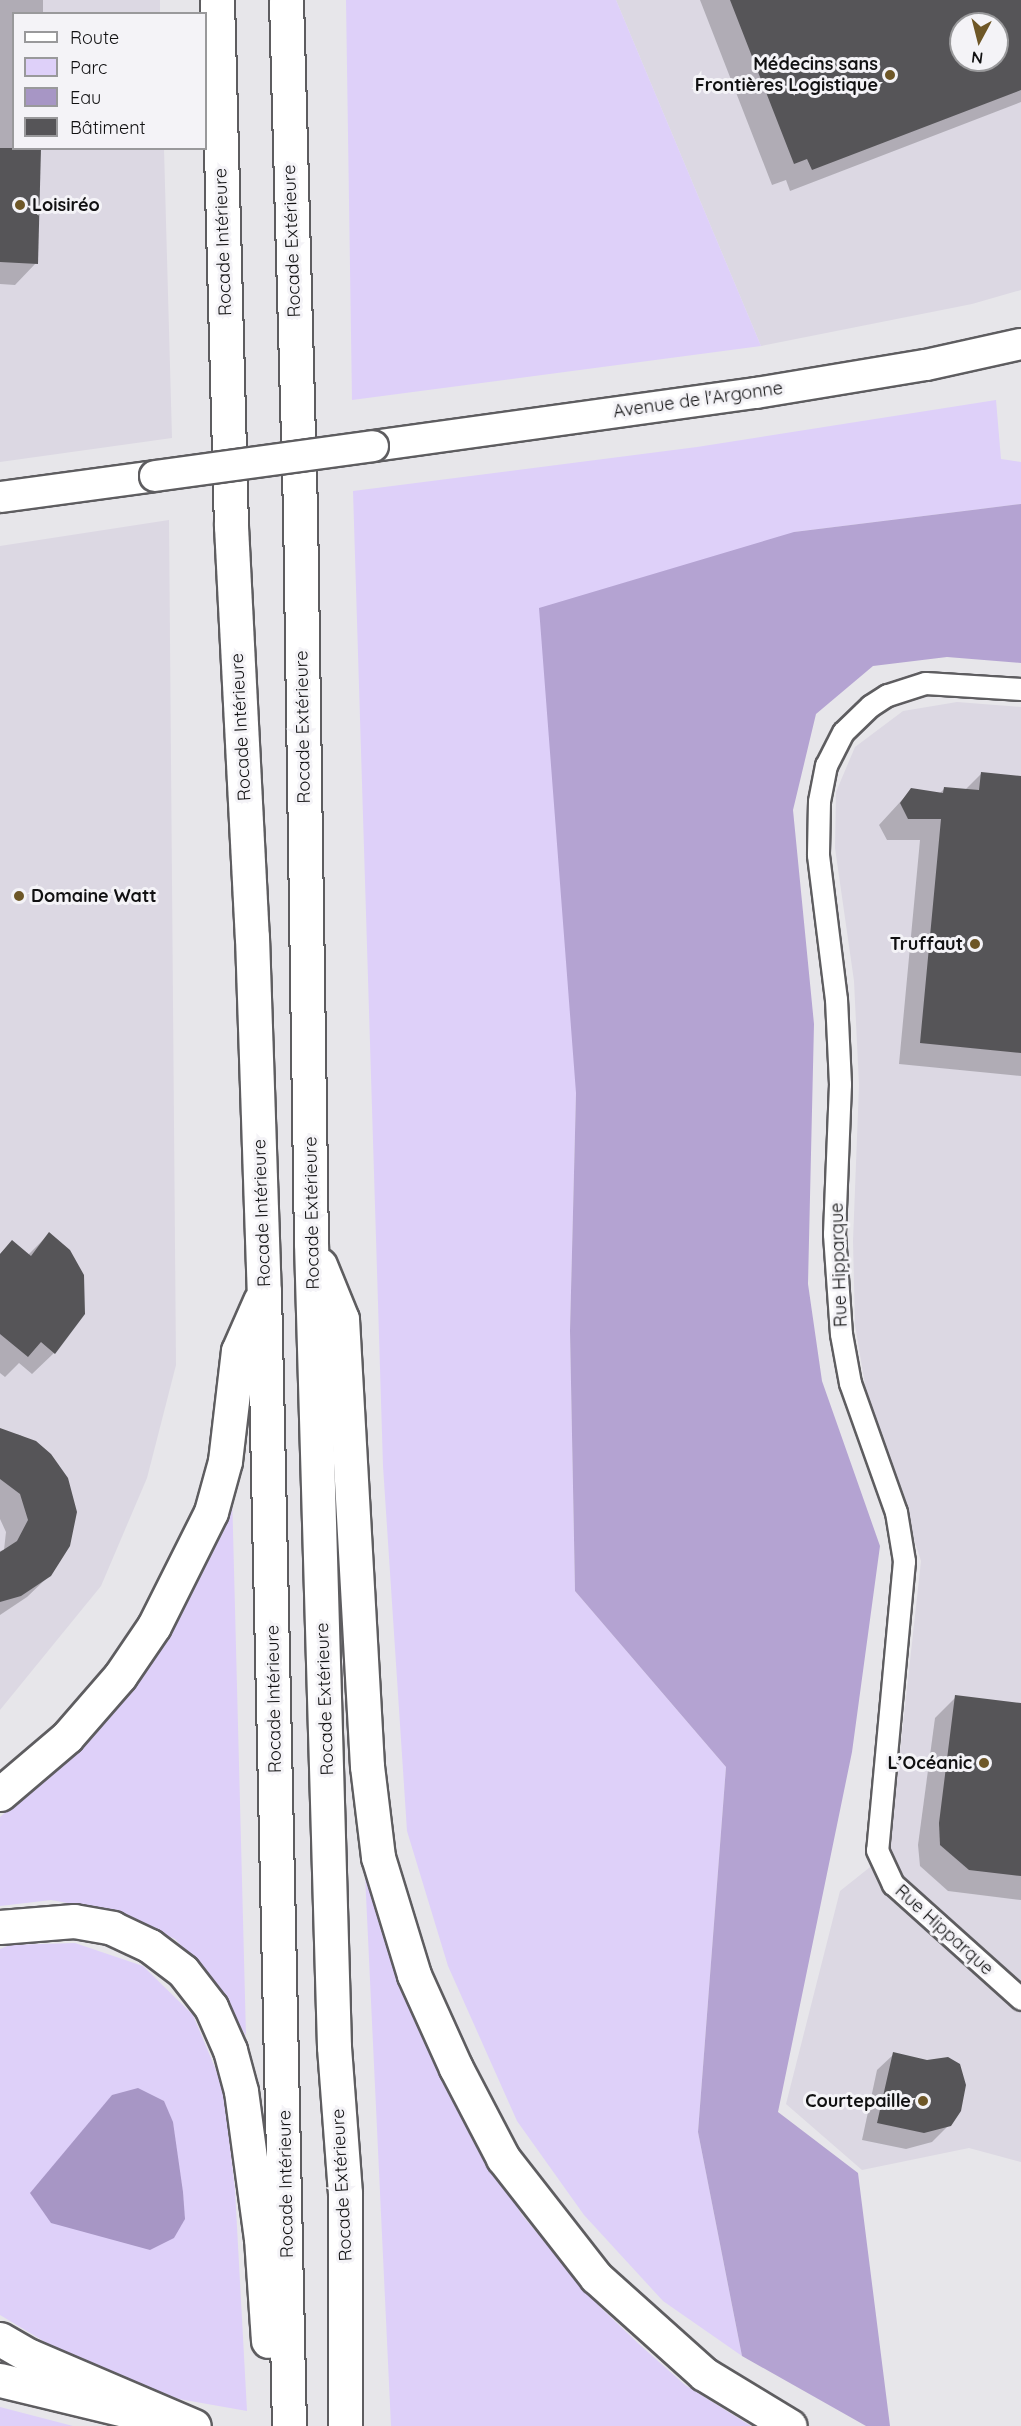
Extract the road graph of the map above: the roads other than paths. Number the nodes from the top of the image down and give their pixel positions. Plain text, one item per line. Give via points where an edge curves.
1 (217, 0) edge
2 (286, 0) edge
3 (1021, 344) edge
4 (0, 497) edge
5 (1021, 689) edge
6 (312, 1242) junction
7 (264, 1291) junction
8 (44, 1760) junction
9 (0, 1794) edge
10 (0, 1811) edge
11 (0, 1927) edge
12 (1021, 1999) edge
13 (348, 2338) junction
14 (0, 2339) edge
15 (0, 2380) edge
16 (194, 2426) edge
17 (275, 2426) edge
18 (289, 2426) edge
19 (345, 2426) edge
20 (354, 2426) edge
21 (790, 2426) edge

1 - 7 main road, Rocade Intérieure via 231,514
2 - 6 main road, Rocade Extérieure via 300,511
3 - 4 main road, Avenue de l'Argonne, bridge via 926,365 756,393
5 - 12 street, Rue Hipparque via 925,683 887,695 870,706 843,732 826,765 819,801 818,855 836,999 840,1084 834,1234 841,1334 850,1383 896,1512 904,1561 877,1850 893,1884
6 - 13 main road, Rocade Extérieure via 334,2047 345,2193
6 - 21 main road via 342,1318 368,1766 378,1857 414,1975 503,2158 596,2277 704,2374
7 - 8 main road via 238,1351 225,1461 211,1512 147,1636 120,1676
7 - 18 main road, Rocade Intérieure
8 - 9 main road
8 - 10 main road
11 - 17 main road via 74,1921 112,1929 150,1946 183,1971 211,2007 230,2050 248,2133 261,2238
13 - 19 main road, Rocade Extérieure
13 - 20 main road
14 - 16 main road via 30,2356
15 - 16 main road

